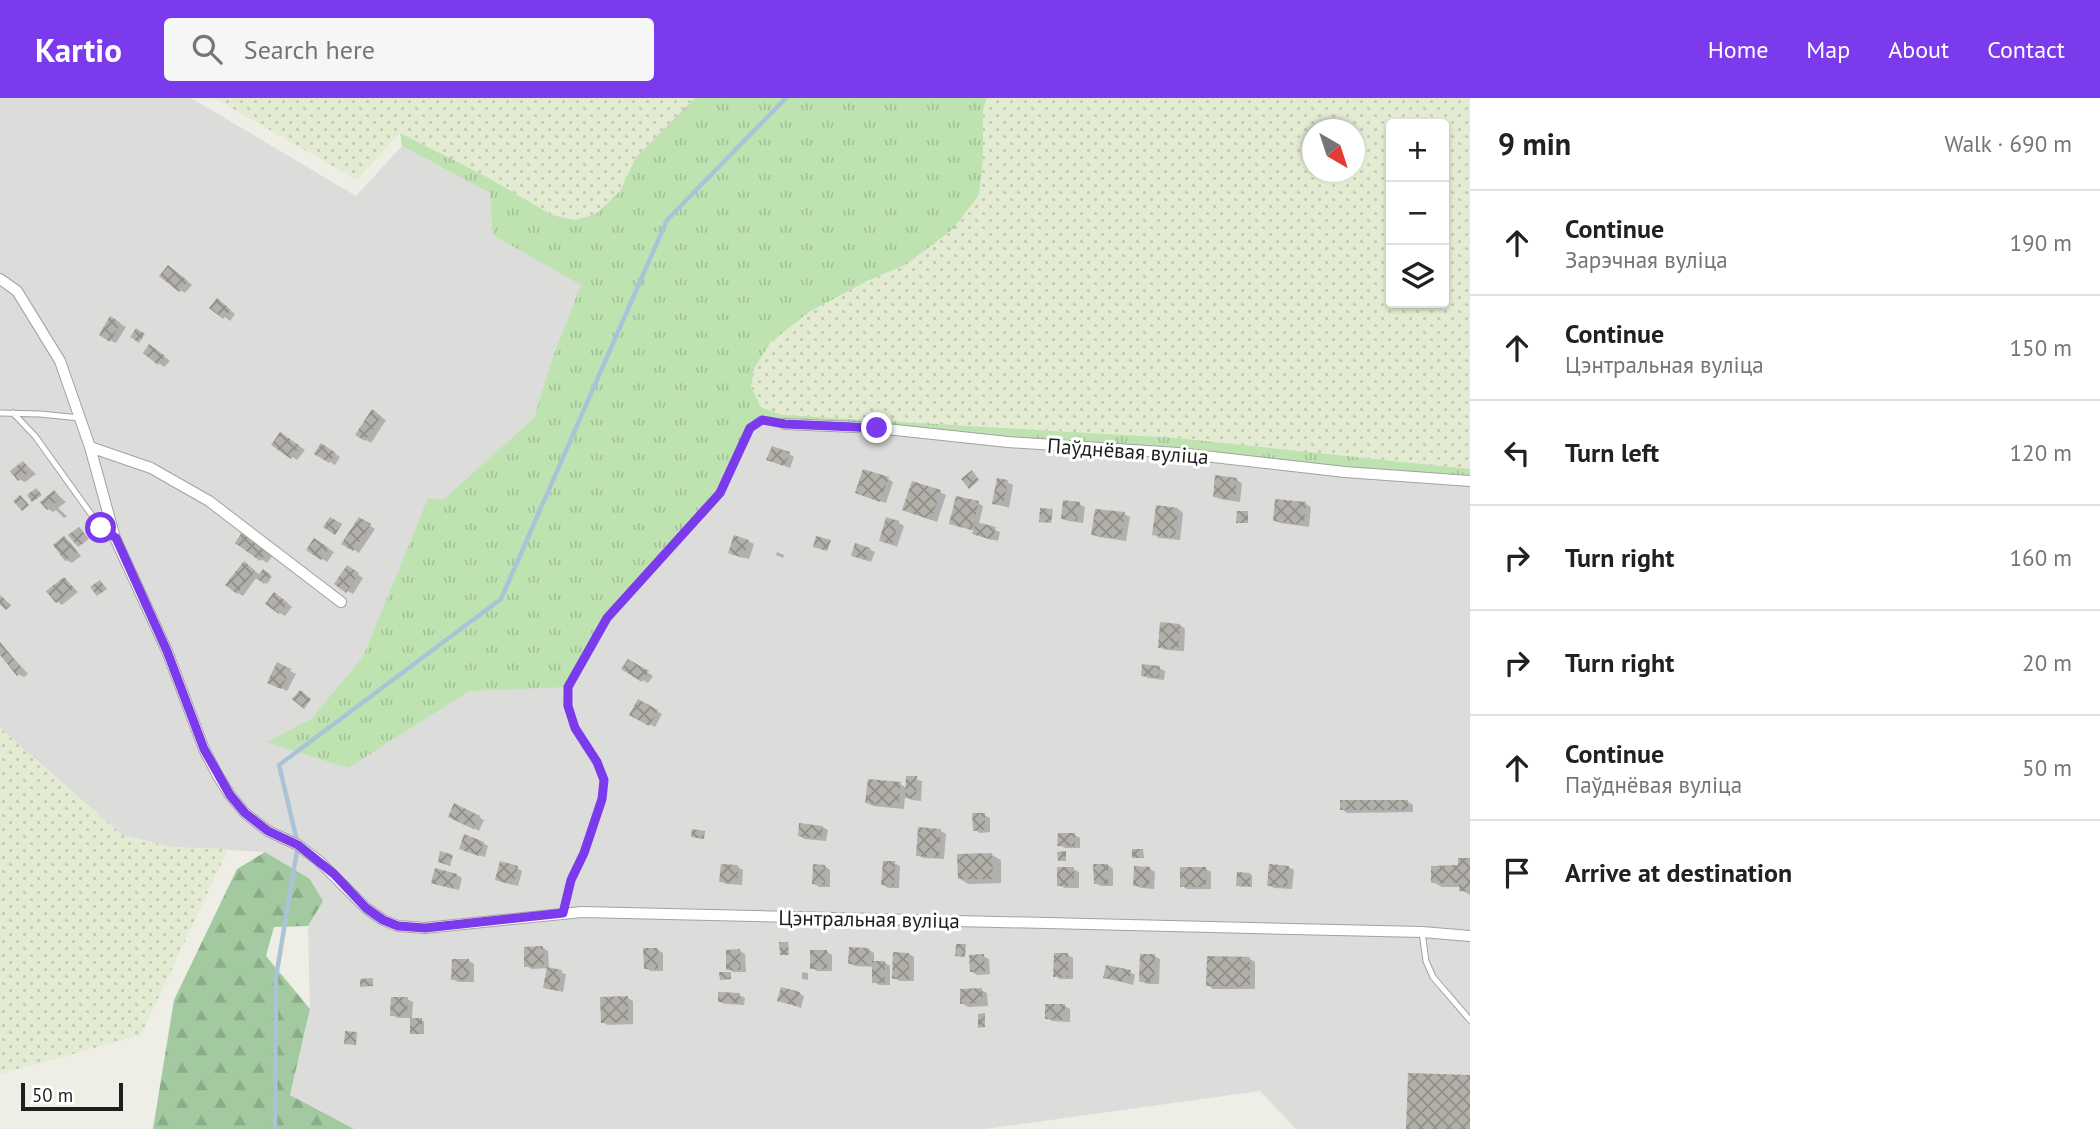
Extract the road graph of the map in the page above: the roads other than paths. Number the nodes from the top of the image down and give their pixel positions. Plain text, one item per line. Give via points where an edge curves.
1 (0, 279) edge
2 (0, 413) edge
3 (13, 413) junction
4 (80, 418) junction
5 (785, 424) joint
6 (90, 447) junction
7 (1470, 481) edge
8 (116, 538) junction
9 (341, 602) dead end
10 (563, 913) junction
11 (1422, 932) junction
12 (1470, 936) edge
13 (1470, 1020) edge

1 - 4 street, Цэнтральная вуліца via 17,291 60,361
2 - 3 lane
3 - 4 lane
3 - 8 lane via 101,528
4 - 6 street, Цэнтральная вуліца
5 - 7 street, Паўднёвая вуліца via 1178,453
5 - 10 lane via 762,420 750,428 720,493 607,618 568,687 575,728 604,780 602,799
6 - 8 street, Цэнтральная вуліца
6 - 9 street via 151,468 209,501
8 - 10 street, Цэнтральная вуліца via 167,651 204,749 245,813 268,831 298,845 366,908 398,926 425,928
10 - 11 street, Цэнтральная вуліца
11 - 12 street, Цэнтральная вуліца
11 - 13 lane via 1433,977

